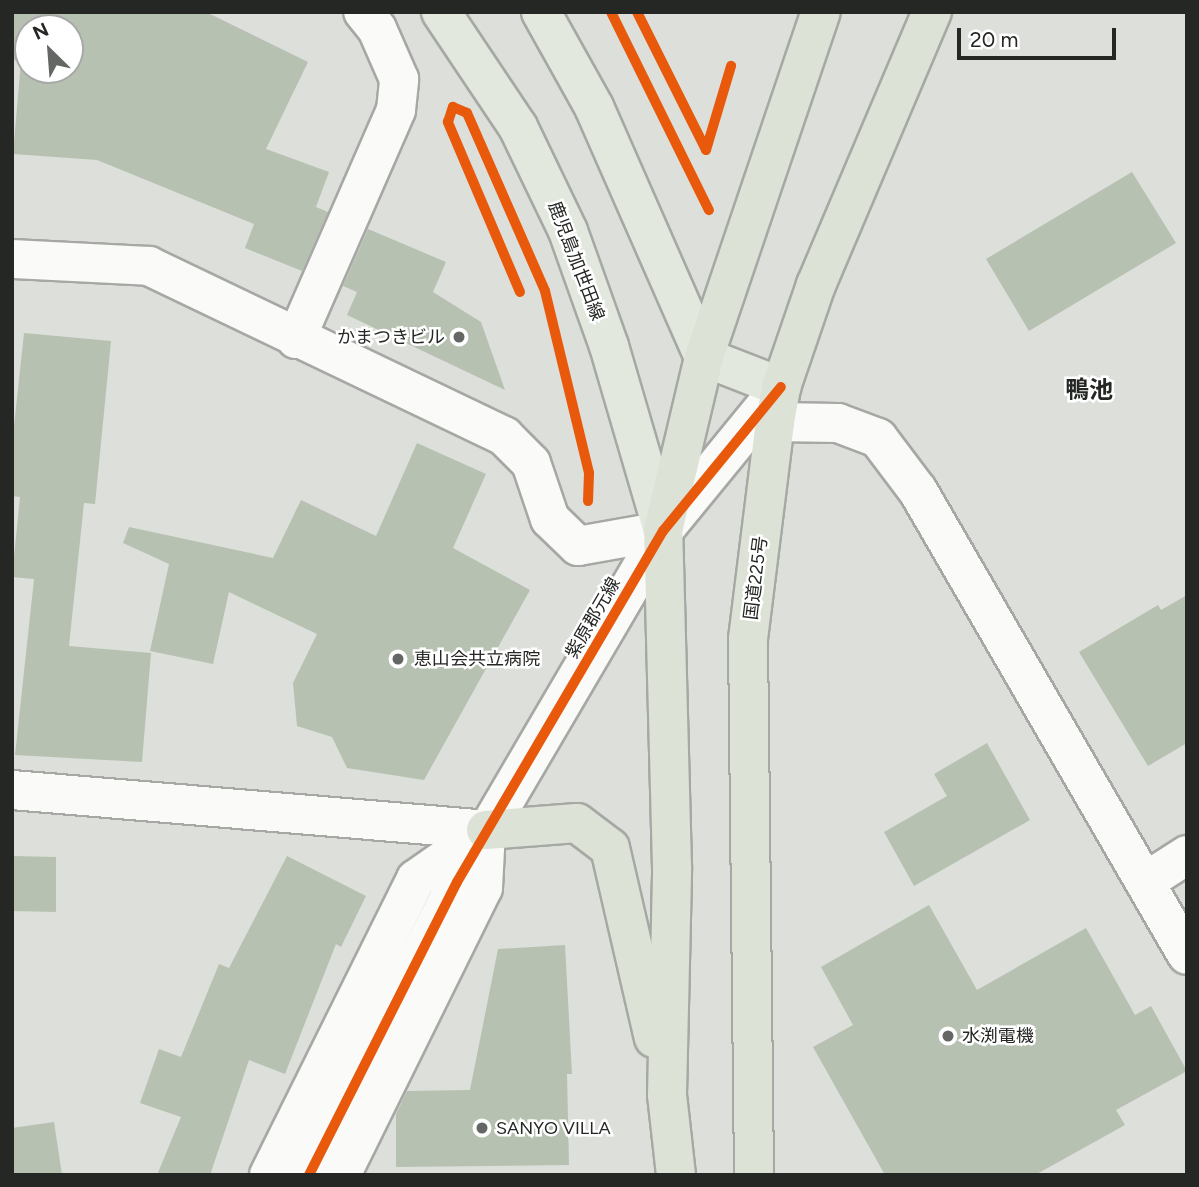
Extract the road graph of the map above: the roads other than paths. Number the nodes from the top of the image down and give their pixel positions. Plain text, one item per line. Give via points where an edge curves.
1 (363, 12) edge
2 (441, 12) edge
3 (541, 12) edge
4 (821, 12) edge
5 (932, 12) edge
6 (12, 259) edge
7 (296, 339) junction
8 (704, 357) junction
9 (778, 404) junction
10 (663, 531) junction
11 (12, 790) edge
12 (486, 830) junction
13 (1187, 855) edge
14 (1145, 882) junction
15 (1187, 955) edge
16 (667, 1095) junction
17 (289, 1171) edge
18 (341, 1175) edge
19 (676, 1175) edge
20 (754, 1175) edge

1 - 7 street via 377,29 399,79 396,110
2 - 10 main road, 鹿児島加世田線 via 518,127 568,231 609,346
3 - 8 main road via 594,107
4 - 8 highway
5 - 9 highway, 国道225号 via 816,285
6 - 7 street via 149,266
7 - 10 street via 504,436 531,463 550,519 578,547
8 - 9 main road
8 - 10 highway
9 - 10 street, 紫原郡元線
9 - 14 street via 878,438 918,491
9 - 20 highway, 国道225号 via 748,639
10 - 12 street, 紫原郡元線 via 562,710
10 - 16 highway via 672,867
11 - 12 street
12 - 16 highway via 577,823 610,848
12 - 17 street, 紫原郡元線
12 - 17 street via 416,879
12 - 18 street via 483,888
13 - 14 street
14 - 15 street
16 - 19 highway

